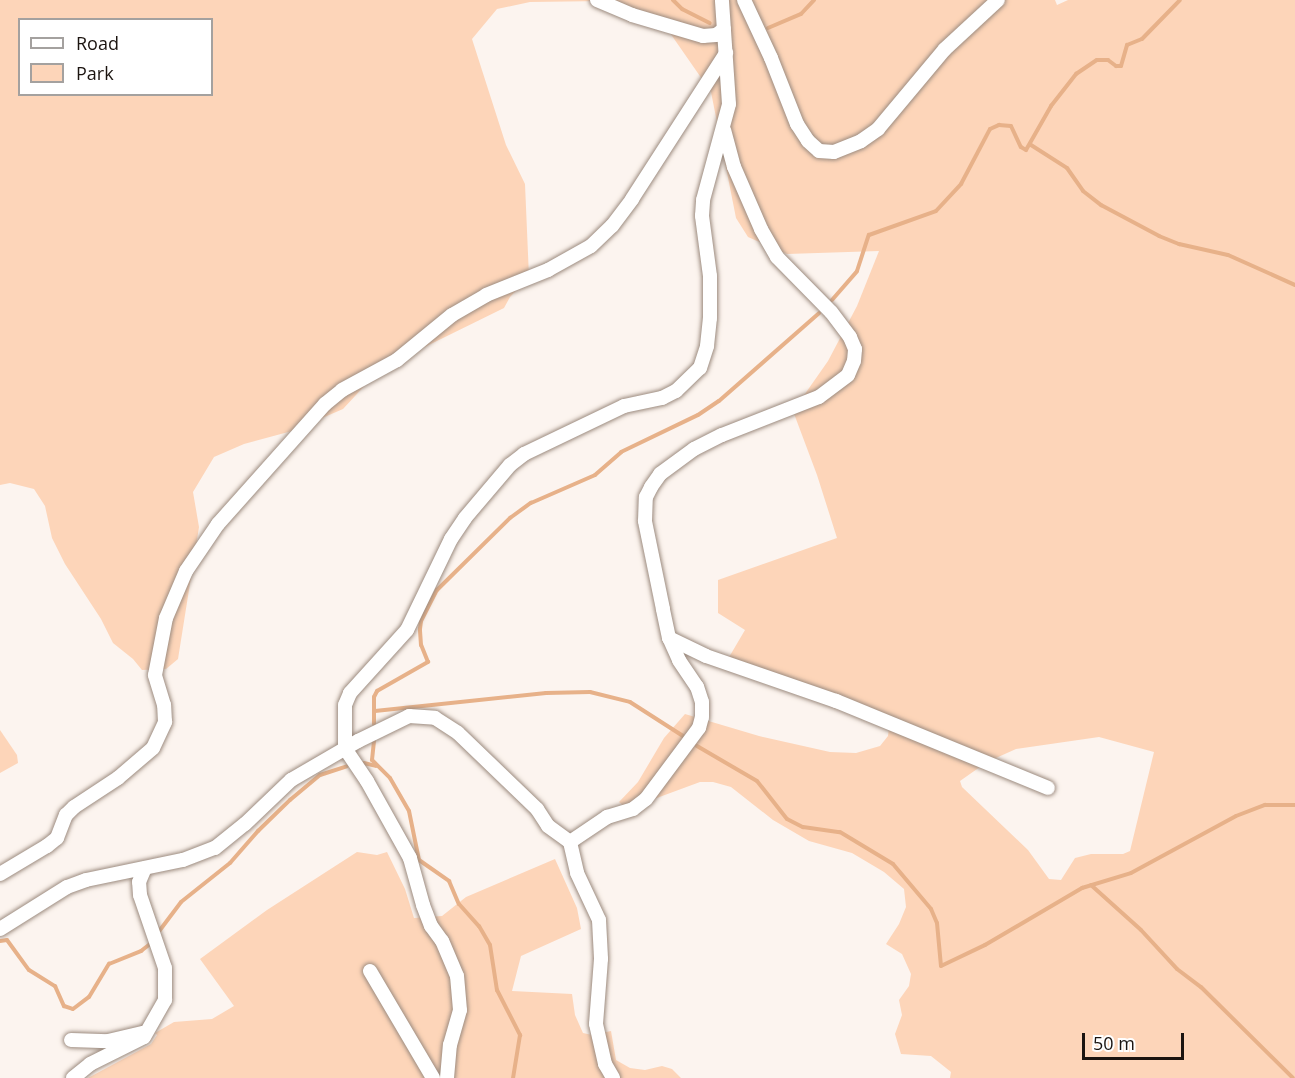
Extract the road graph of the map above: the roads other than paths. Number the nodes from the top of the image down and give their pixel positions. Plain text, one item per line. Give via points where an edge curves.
1 (597, 0) edge
2 (722, 0) edge
3 (744, 0) edge
4 (998, 0) edge
5 (724, 28) junction
6 (726, 53) junction
7 (724, 130) junction
8 (669, 638) junction
9 (345, 748) junction
10 (1048, 788) dead end
11 (570, 842) junction
12 (145, 868) junction
13 (0, 874) edge
14 (0, 929) edge
15 (370, 971) dead end
16 (148, 1032) junction
17 (71, 1040) dead end
18 (73, 1078) edge
19 (433, 1078) edge
20 (447, 1078) edge
21 (613, 1078) edge

1 - 5 street via 703,36
2 - 5 street
3 - 4 street via 796,124 819,150 834,152 878,129 945,50
5 - 6 street
6 - 7 street via 729,104
6 - 13 street via 632,199 598,239 548,270 486,295 452,315 397,360 342,390 218,524 186,571 166,618 155,675 165,722 153,748 118,778 74,807 66,815 57,838
7 - 8 street via 734,167 760,229 777,257 850,337 854,361 848,375 819,397 694,449 660,474 651,487 646,497 645,522
7 - 9 street via 703,200 710,318 700,368 676,392 624,406 524,454 510,465 451,539 407,630 350,693 343,715
8 - 10 street via 706,656 836,701
8 - 11 street via 702,702 699,728 646,799 633,809 607,817
9 - 11 street via 409,716 435,718 458,733 537,809 548,826
9 - 12 street via 291,780 215,848
9 - 20 street via 410,858 431,926 442,940 457,976 460,1010 450,1045
11 - 21 street via 577,873 599,920 602,940 596,1023 602,1054
12 - 14 street via 67,887
12 - 16 street via 139,882 140,895 165,968 165,1000
15 - 19 street
16 - 17 street via 108,1041
16 - 18 street via 136,1043 90,1064

